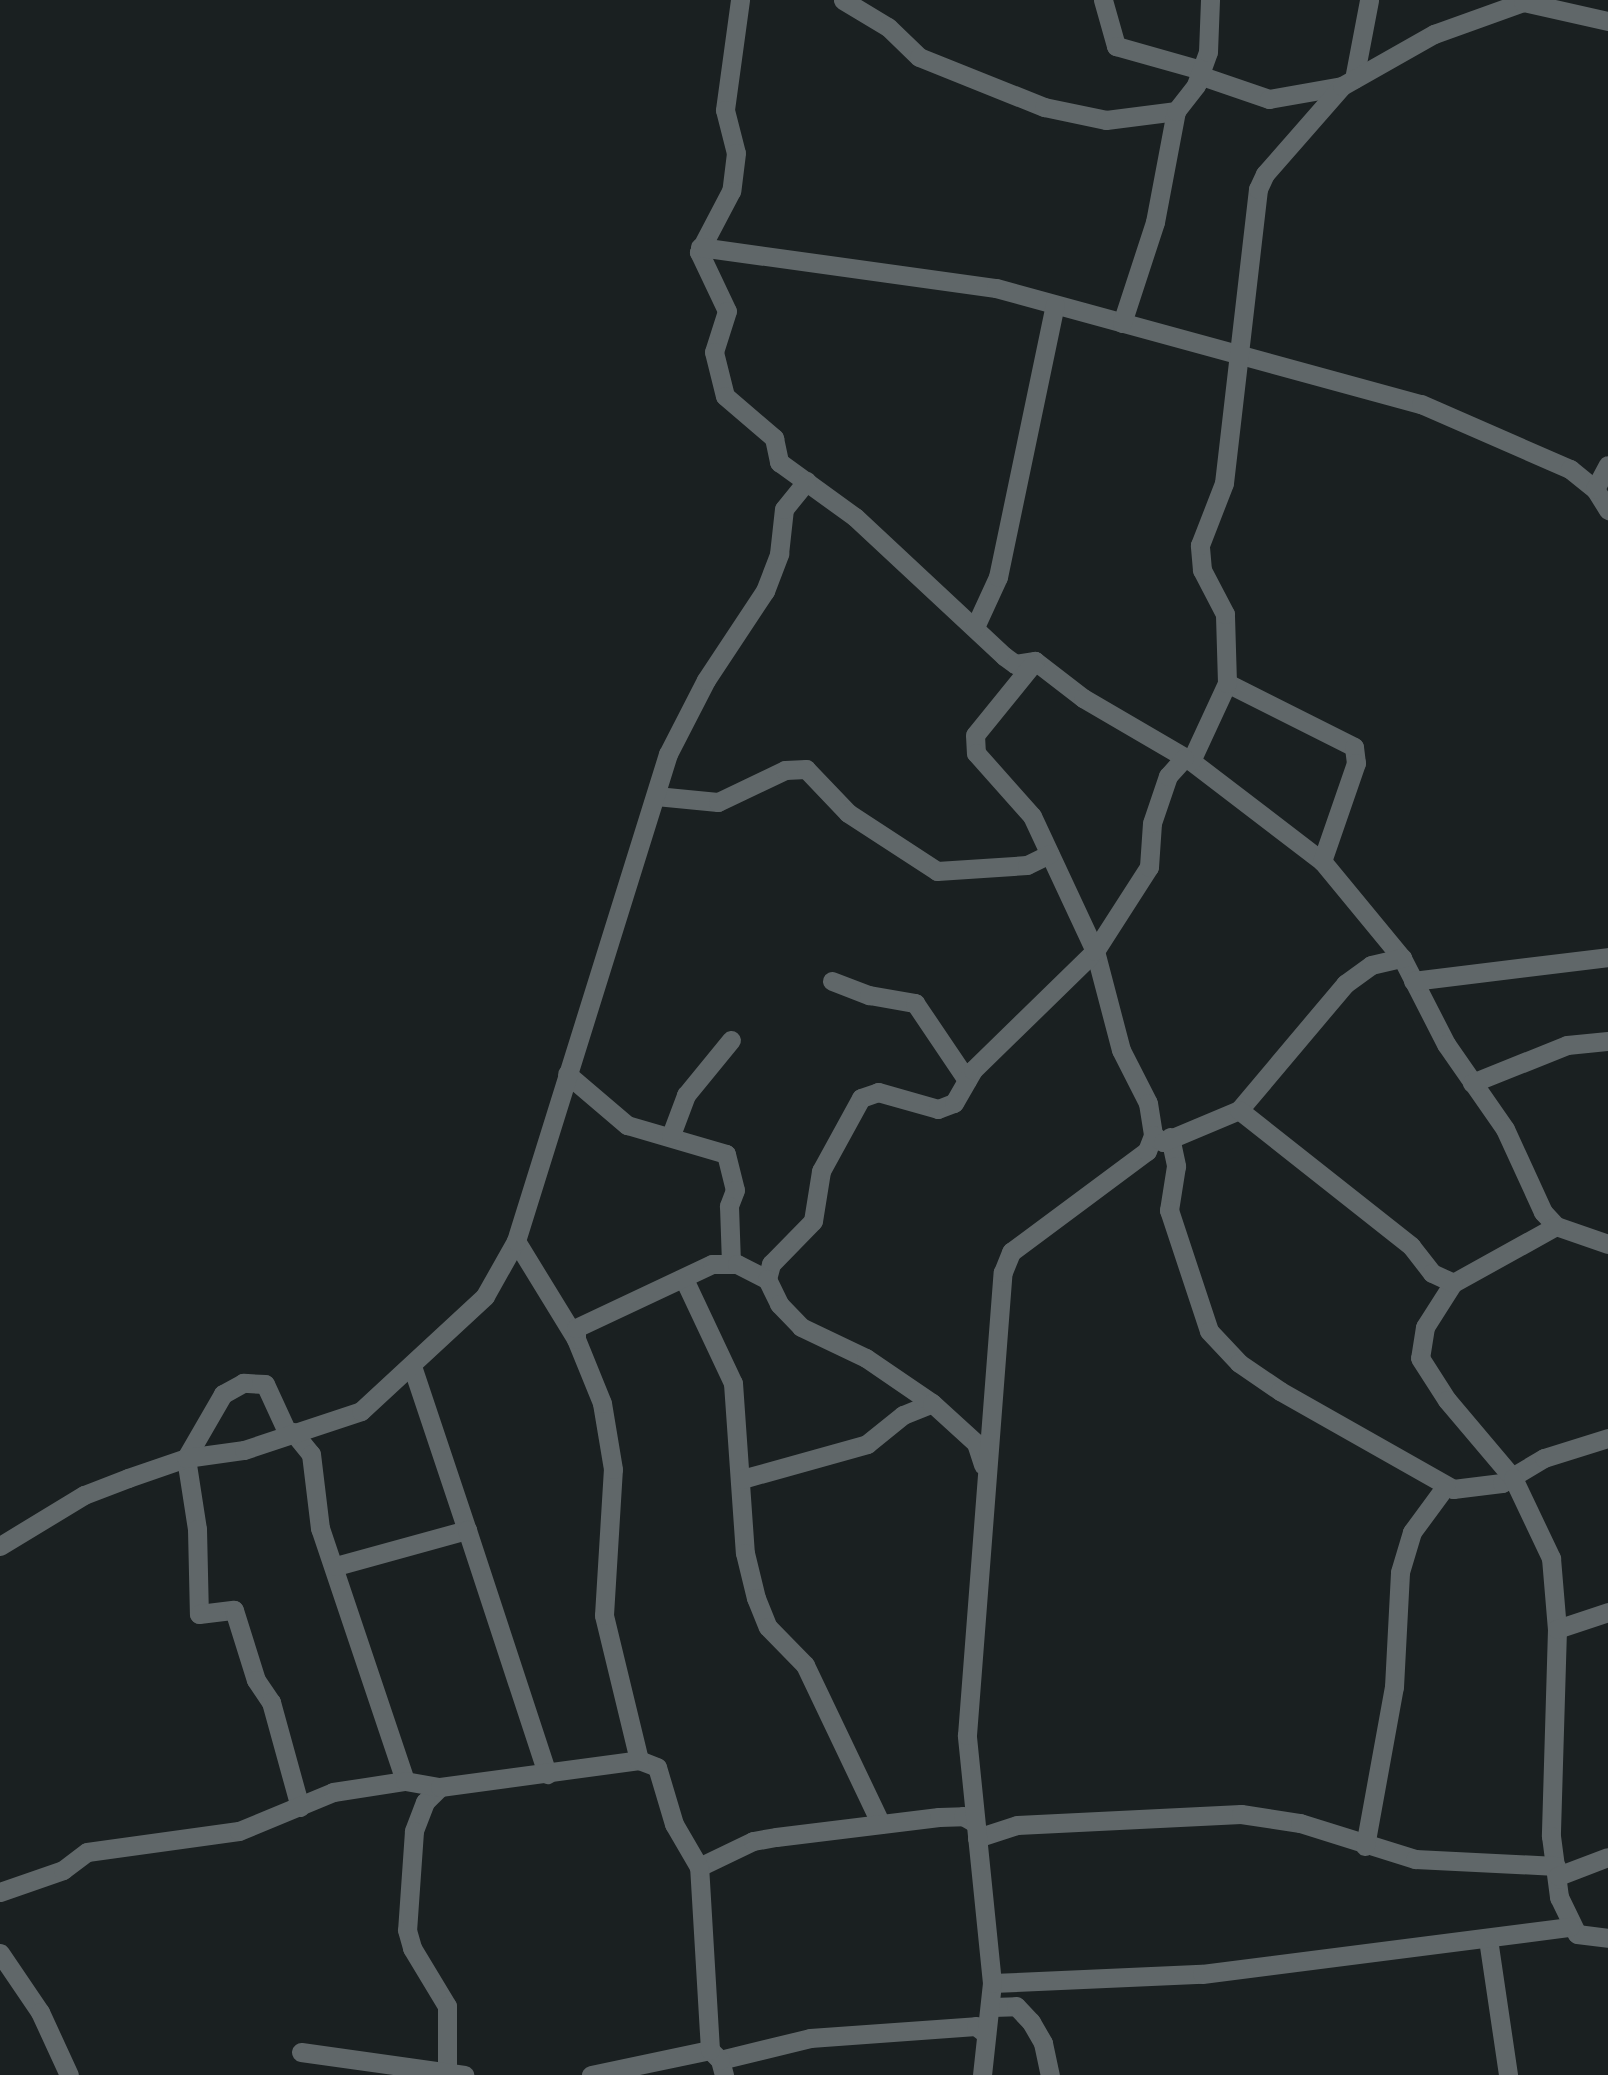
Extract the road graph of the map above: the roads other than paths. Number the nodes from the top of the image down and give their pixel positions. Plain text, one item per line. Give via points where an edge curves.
1 (740, 0) edge
2 (843, 0) edge
3 (1103, 0) edge
4 (1210, 0) edge
5 (1369, 0) edge
6 (1608, 20) edge
7 (1200, 73) junction
8 (1348, 83) junction
9 (1176, 111) junction
10 (700, 247) junction
11 (1055, 304) junction
12 (1122, 323) junction
13 (1239, 355) junction
14 (1608, 466) edge
15 (807, 481) junction
16 (1595, 489) junction
17 (1608, 510) edge
18 (975, 627) junction
19 (1035, 661) junction
20 (1227, 682) junction
21 (1187, 759) junction
22 (656, 796) junction
23 (1050, 854) junction
24 (1322, 860) junction
25 (1095, 951) junction
26 (1608, 957) edge
27 (1402, 958) junction
28 (1413, 981) junction
29 (832, 982) dead end
30 (732, 1040) dead end
31 (1608, 1041) edge
32 (567, 1074) junction
33 (967, 1080) junction
34 (1472, 1083) junction
35 (1239, 1110) junction
36 (671, 1135) junction
37 (1161, 1136) junction
38 (1556, 1226) junction
39 (516, 1241) junction
40 (1608, 1244) edge
41 (732, 1262) junction
42 (684, 1279) junction
43 (767, 1279) junction
44 (1453, 1283) junction
45 (576, 1339) junction
46 (412, 1366) junction
47 (932, 1403) junction
48 (291, 1434) junction
49 (1608, 1438) edge
50 (186, 1458) junction
51 (1513, 1478) junction
52 (742, 1479) junction
53 (987, 1479) junction
54 (1445, 1487) junction
55 (467, 1530) junction
56 (0, 1546) edge
57 (336, 1566) junction
58 (1608, 1612) edge
59 (1558, 1629) junction
60 (639, 1760) junction
61 (547, 1774) junction
62 (405, 1782) junction
63 (440, 1787) junction
64 (300, 1807) junction
65 (881, 1824) junction
66 (976, 1830) junction
67 (1365, 1846) junction
68 (1608, 1857) edge
69 (699, 1867) junction
70 (1557, 1871) junction
71 (0, 1892) edge
72 (1570, 1927) junction
73 (1608, 1938) edge
74 (1488, 1939) junction
75 (0, 1953) edge
76 (992, 1983) junction
77 (992, 2007) junction
78 (986, 2034) junction
79 (301, 2052) dead end
80 (718, 2062) edge
81 (456, 2072) edge
82 (69, 2075) edge
83 (592, 2075) edge
84 (982, 2075) edge
85 (1050, 2075) edge
86 (1508, 2075) edge

1 - 10 street via 725,110 736,153 733,180
2 - 9 street via 888,27 919,57 1044,107 1105,120
3 - 7 street via 1116,46
4 - 7 street
5 - 8 street
6 - 8 street via 1524,2 1434,34
7 - 8 street via 1269,99
7 - 9 street
8 - 13 street via 1273,164 1258,190
9 - 12 street via 1155,222
10 - 11 street via 996,288
10 - 15 street via 699,257 727,312 714,352 724,392 762,423 778,443 779,462
11 - 12 street
11 - 18 street via 998,577
12 - 13 street
13 - 16 street via 1421,404 1570,469
13 - 20 street via 1224,483 1200,552 1204,575 1225,614
14 - 16 street
15 - 18 street via 855,517
15 - 22 street via 784,509 779,554 765,591 701,688 668,754
16 - 17 street
18 - 19 street via 1009,660
19 - 21 street via 1083,698
19 - 23 street via 975,735 974,744 979,758 1032,816
20 - 21 street
20 - 24 street via 1354,747 1356,763
21 - 24 street
21 - 25 street via 1168,776 1152,823 1149,867
22 - 23 street via 718,802 785,770 806,769 848,813 937,871 1027,865
22 - 32 street
23 - 25 street
24 - 27 street
25 - 33 street
25 - 37 street via 1121,1050
26 - 28 street
27 - 28 street
27 - 35 street via 1371,965 1345,984
28 - 34 street
29 - 33 street via 924,1010
30 - 36 street via 685,1094
31 - 34 street via 1567,1045
32 - 36 street via 617,1119
32 - 39 street
33 - 43 street via 954,1102 938,1109 878,1092 861,1098 821,1171 813,1221 771,1264
34 - 38 street via 1497,1114 1543,1212
35 - 37 street
35 - 44 street via 1411,1246 1432,1273
36 - 41 street via 726,1154 735,1190 729,1206
37 - 53 street via 1011,1252 1003,1272
37 - 54 street via 1177,1167 1169,1210 1203,1317 1217,1341 1280,1391
38 - 40 street
38 - 44 street
39 - 45 street
39 - 46 street via 485,1296
41 - 42 street via 712,1264
41 - 43 street
42 - 45 street via 579,1326
42 - 52 street via 733,1383
43 - 47 street via 779,1304 801,1327 866,1358
44 - 51 street via 1426,1327 1420,1358 1447,1400
45 - 60 street via 602,1403 613,1469 603,1608
46 - 48 street via 360,1411
46 - 55 street
47 - 52 street via 903,1415 867,1444
47 - 53 street via 976,1443
48 - 50 street via 244,1450
48 - 50 street via 265,1384 243,1383 223,1394
48 - 57 street via 311,1454 312,1502
49 - 51 street via 1544,1458
50 - 56 street via 84,1494
50 - 64 street via 197,1529 199,1614 234,1610 256,1680 271,1702
51 - 54 street via 1474,1489
51 - 59 street via 1551,1558
52 - 65 street via 745,1553 763,1617 805,1665
53 - 66 street via 967,1735
54 - 67 street via 1412,1532 1400,1572 1394,1687
55 - 57 street
55 - 61 street
57 - 62 street
58 - 59 street
59 - 70 street via 1551,1836
60 - 61 street
60 - 69 street via 657,1768 674,1824
61 - 63 street
62 - 63 street
62 - 64 street via 333,1792
63 - 81 street via 425,1802 414,1831 407,1930 412,1948 447,2007
64 - 71 street via 239,1831 87,1852 63,1870
65 - 66 street via 963,1816
65 - 69 street via 753,1841
66 - 67 street via 1241,1814 1300,1824
66 - 76 street
67 - 70 street via 1452,1864
68 - 70 street
69 - 80 street
70 - 72 street
72 - 73 street via 1588,1938
72 - 74 street
74 - 76 street via 1202,1974
74 - 86 street
75 - 82 street via 40,2012
76 - 77 street
77 - 78 street
77 - 85 street via 1016,2006 1031,2022 1043,2043
78 - 80 street via 976,2026 810,2038
78 - 84 street
79 - 81 street
80 - 83 street

